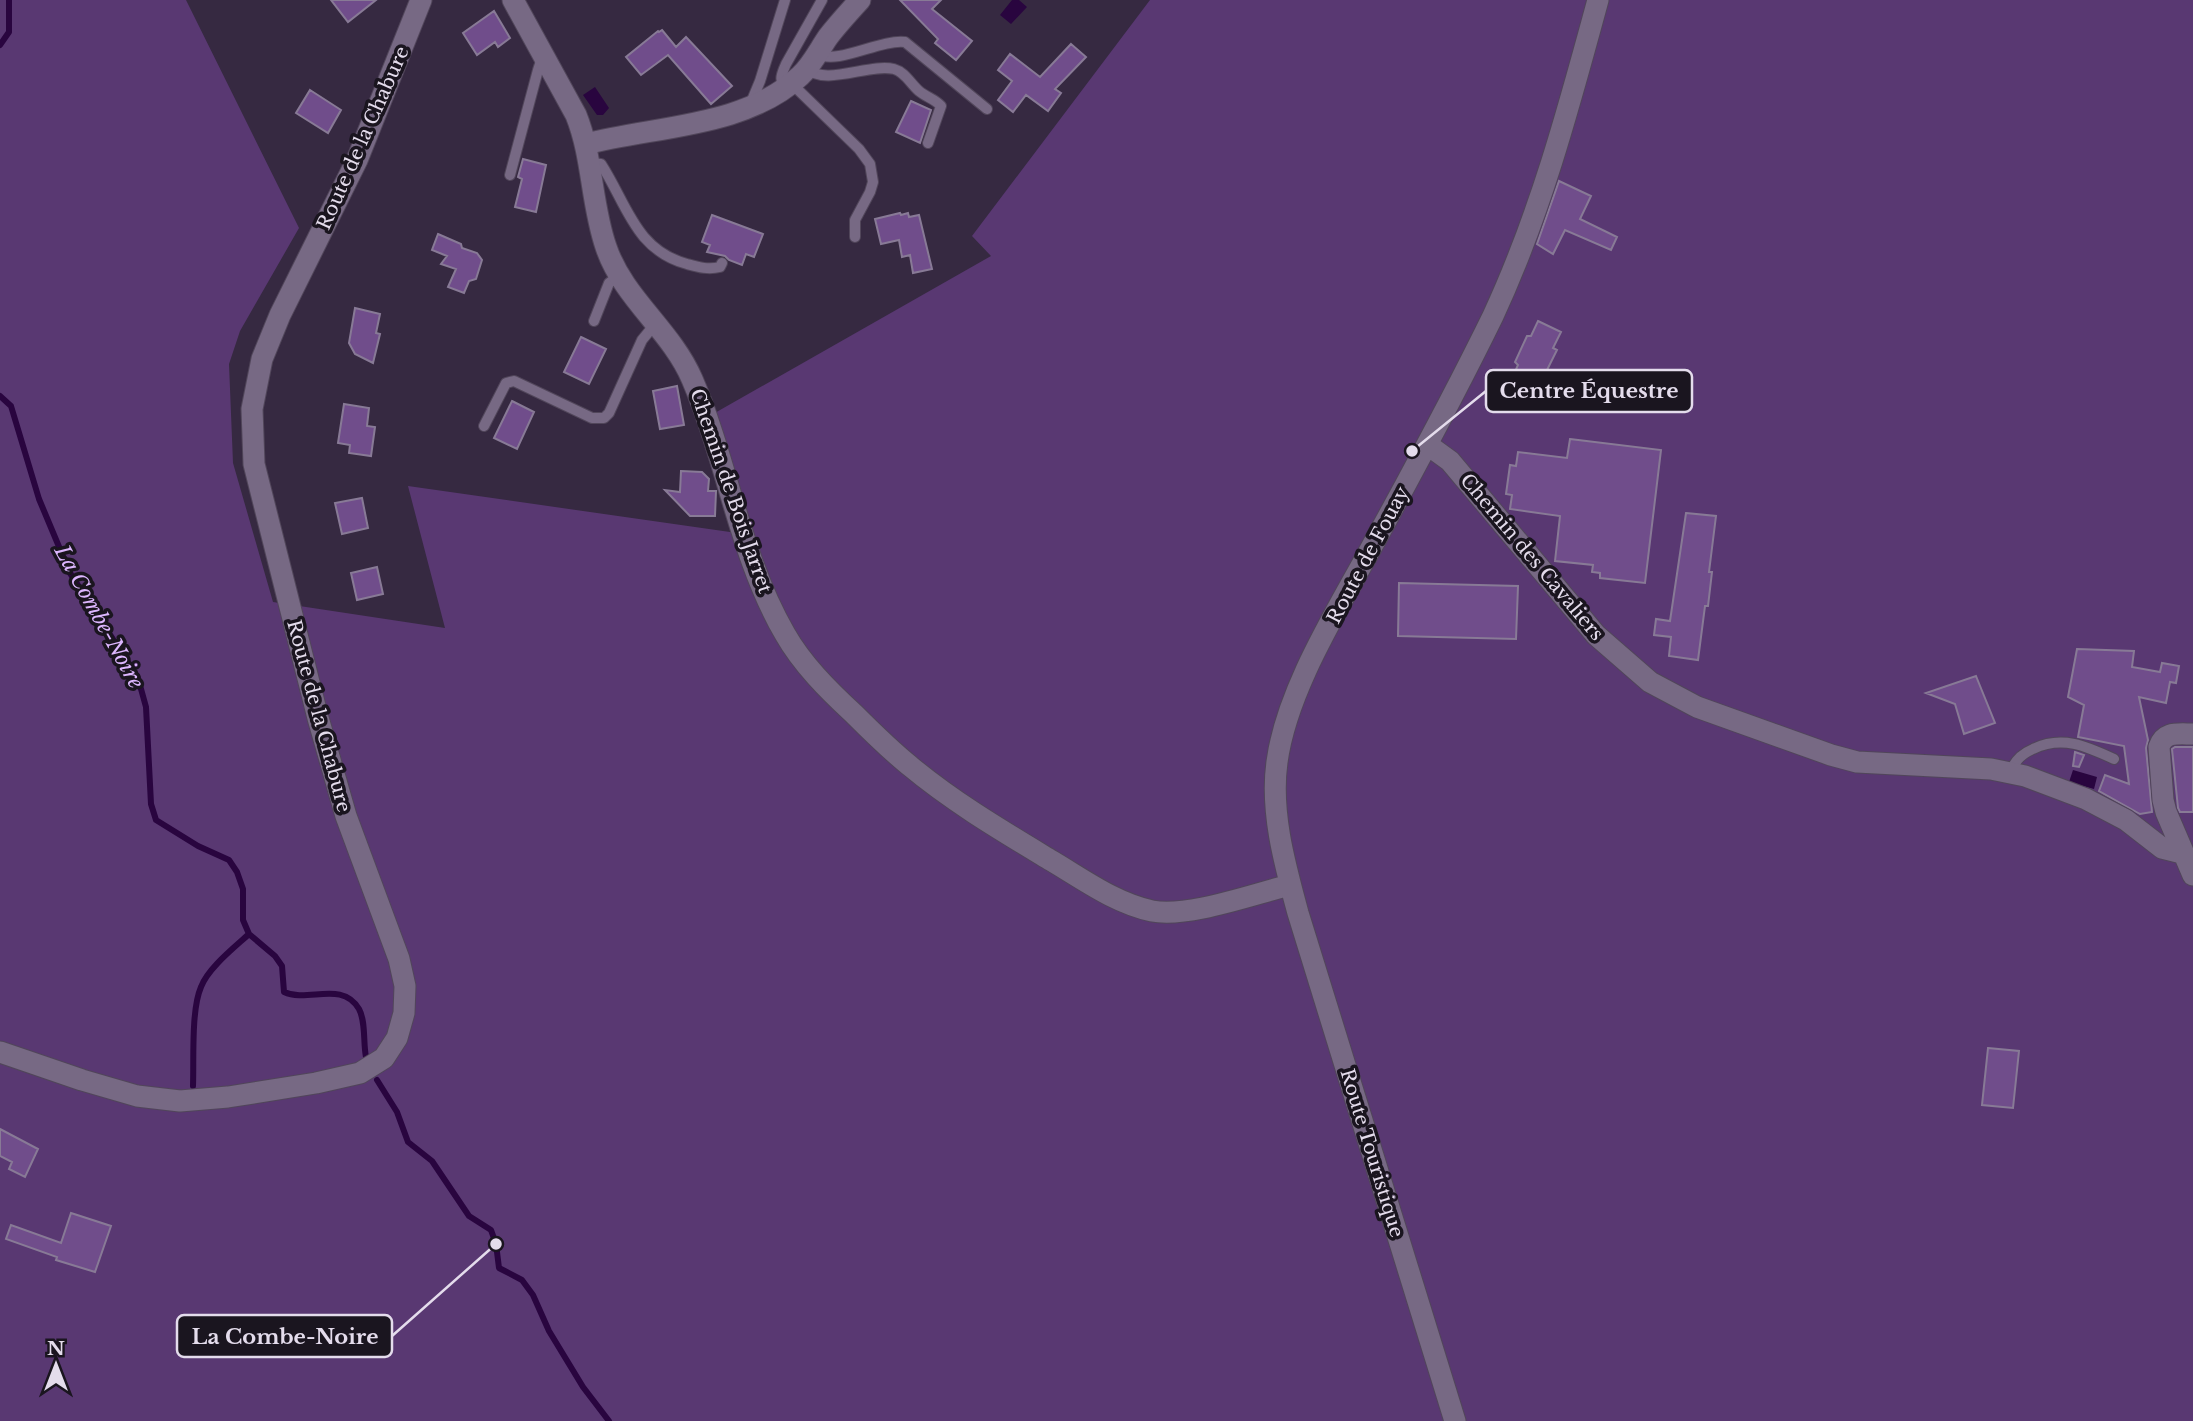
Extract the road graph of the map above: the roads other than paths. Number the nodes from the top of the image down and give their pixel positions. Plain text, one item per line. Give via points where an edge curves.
1 (421, 0) edge
2 (513, 0) edge
3 (785, 0) edge
4 (822, 0) edge
5 (860, 0) edge
6 (1598, 0) edge
7 (547, 59) junction
8 (800, 73) junction
9 (749, 107) junction
10 (987, 109) dead end
11 (928, 143) dead end
12 (588, 154) junction
13 (510, 174) dead end
14 (855, 237) dead end
15 (722, 263) dead end
16 (619, 276) junction
17 (594, 321) dead end
18 (656, 323) junction
19 (484, 425) dead end
20 (1428, 445) junction
21 (2193, 734) edge
22 (2113, 759) dead end
23 (2010, 773) junction
24 (2182, 853) junction
25 (2193, 875) edge
26 (1290, 884) junction
27 (0, 1052) edge
28 (1455, 1421) edge

1 - 27 street, Route de la Chabure via 357,160 262,359 252,409 254,464 318,718 346,816 399,959 405,986 397,1038 384,1058 360,1073 180,1101 137,1096
2 - 7 street, Chemin de Bois Jarret
3 - 9 lane
4 - 8 lane via 786,64 781,82
5 - 8 street
6 - 20 street, Route de Fouay via 1561,134 1522,250
7 - 12 street, Chemin de Bois Jarret via 576,115
7 - 13 lane via 538,70
8 - 9 street
8 - 10 lane via 831,57 905,42
8 - 11 lane via 897,69 941,106
8 - 14 lane via 870,164 873,182 855,220
9 - 12 street
12 - 15 lane via 601,164 630,217 658,253 700,268 713,269
12 - 16 street, Chemin de Bois Jarret via 606,247
16 - 17 lane via 609,283
16 - 18 street, Chemin de Bois Jarret
18 - 19 lane via 642,340 604,418 592,418 514,381 506,383
18 - 26 street, Chemin de Bois Jarret via 691,377 740,530 785,634 834,695 911,768 1039,853 1134,906 1174,912
20 - 23 street, Chemin des Cavaliers via 1450,461 1596,635 1650,682 1709,712 1857,762
20 - 26 street, Route de Fouay via 1307,670 1284,730 1275,792
21 - 24 street via 2168,735 2159,747 2163,800
22 - 23 lane via 2088,747 2055,741 2028,751
23 - 24 street, Chemin des Cavaliers via 2085,799 2126,820 2162,848
24 - 25 street
26 - 28 street, Route Touristique

